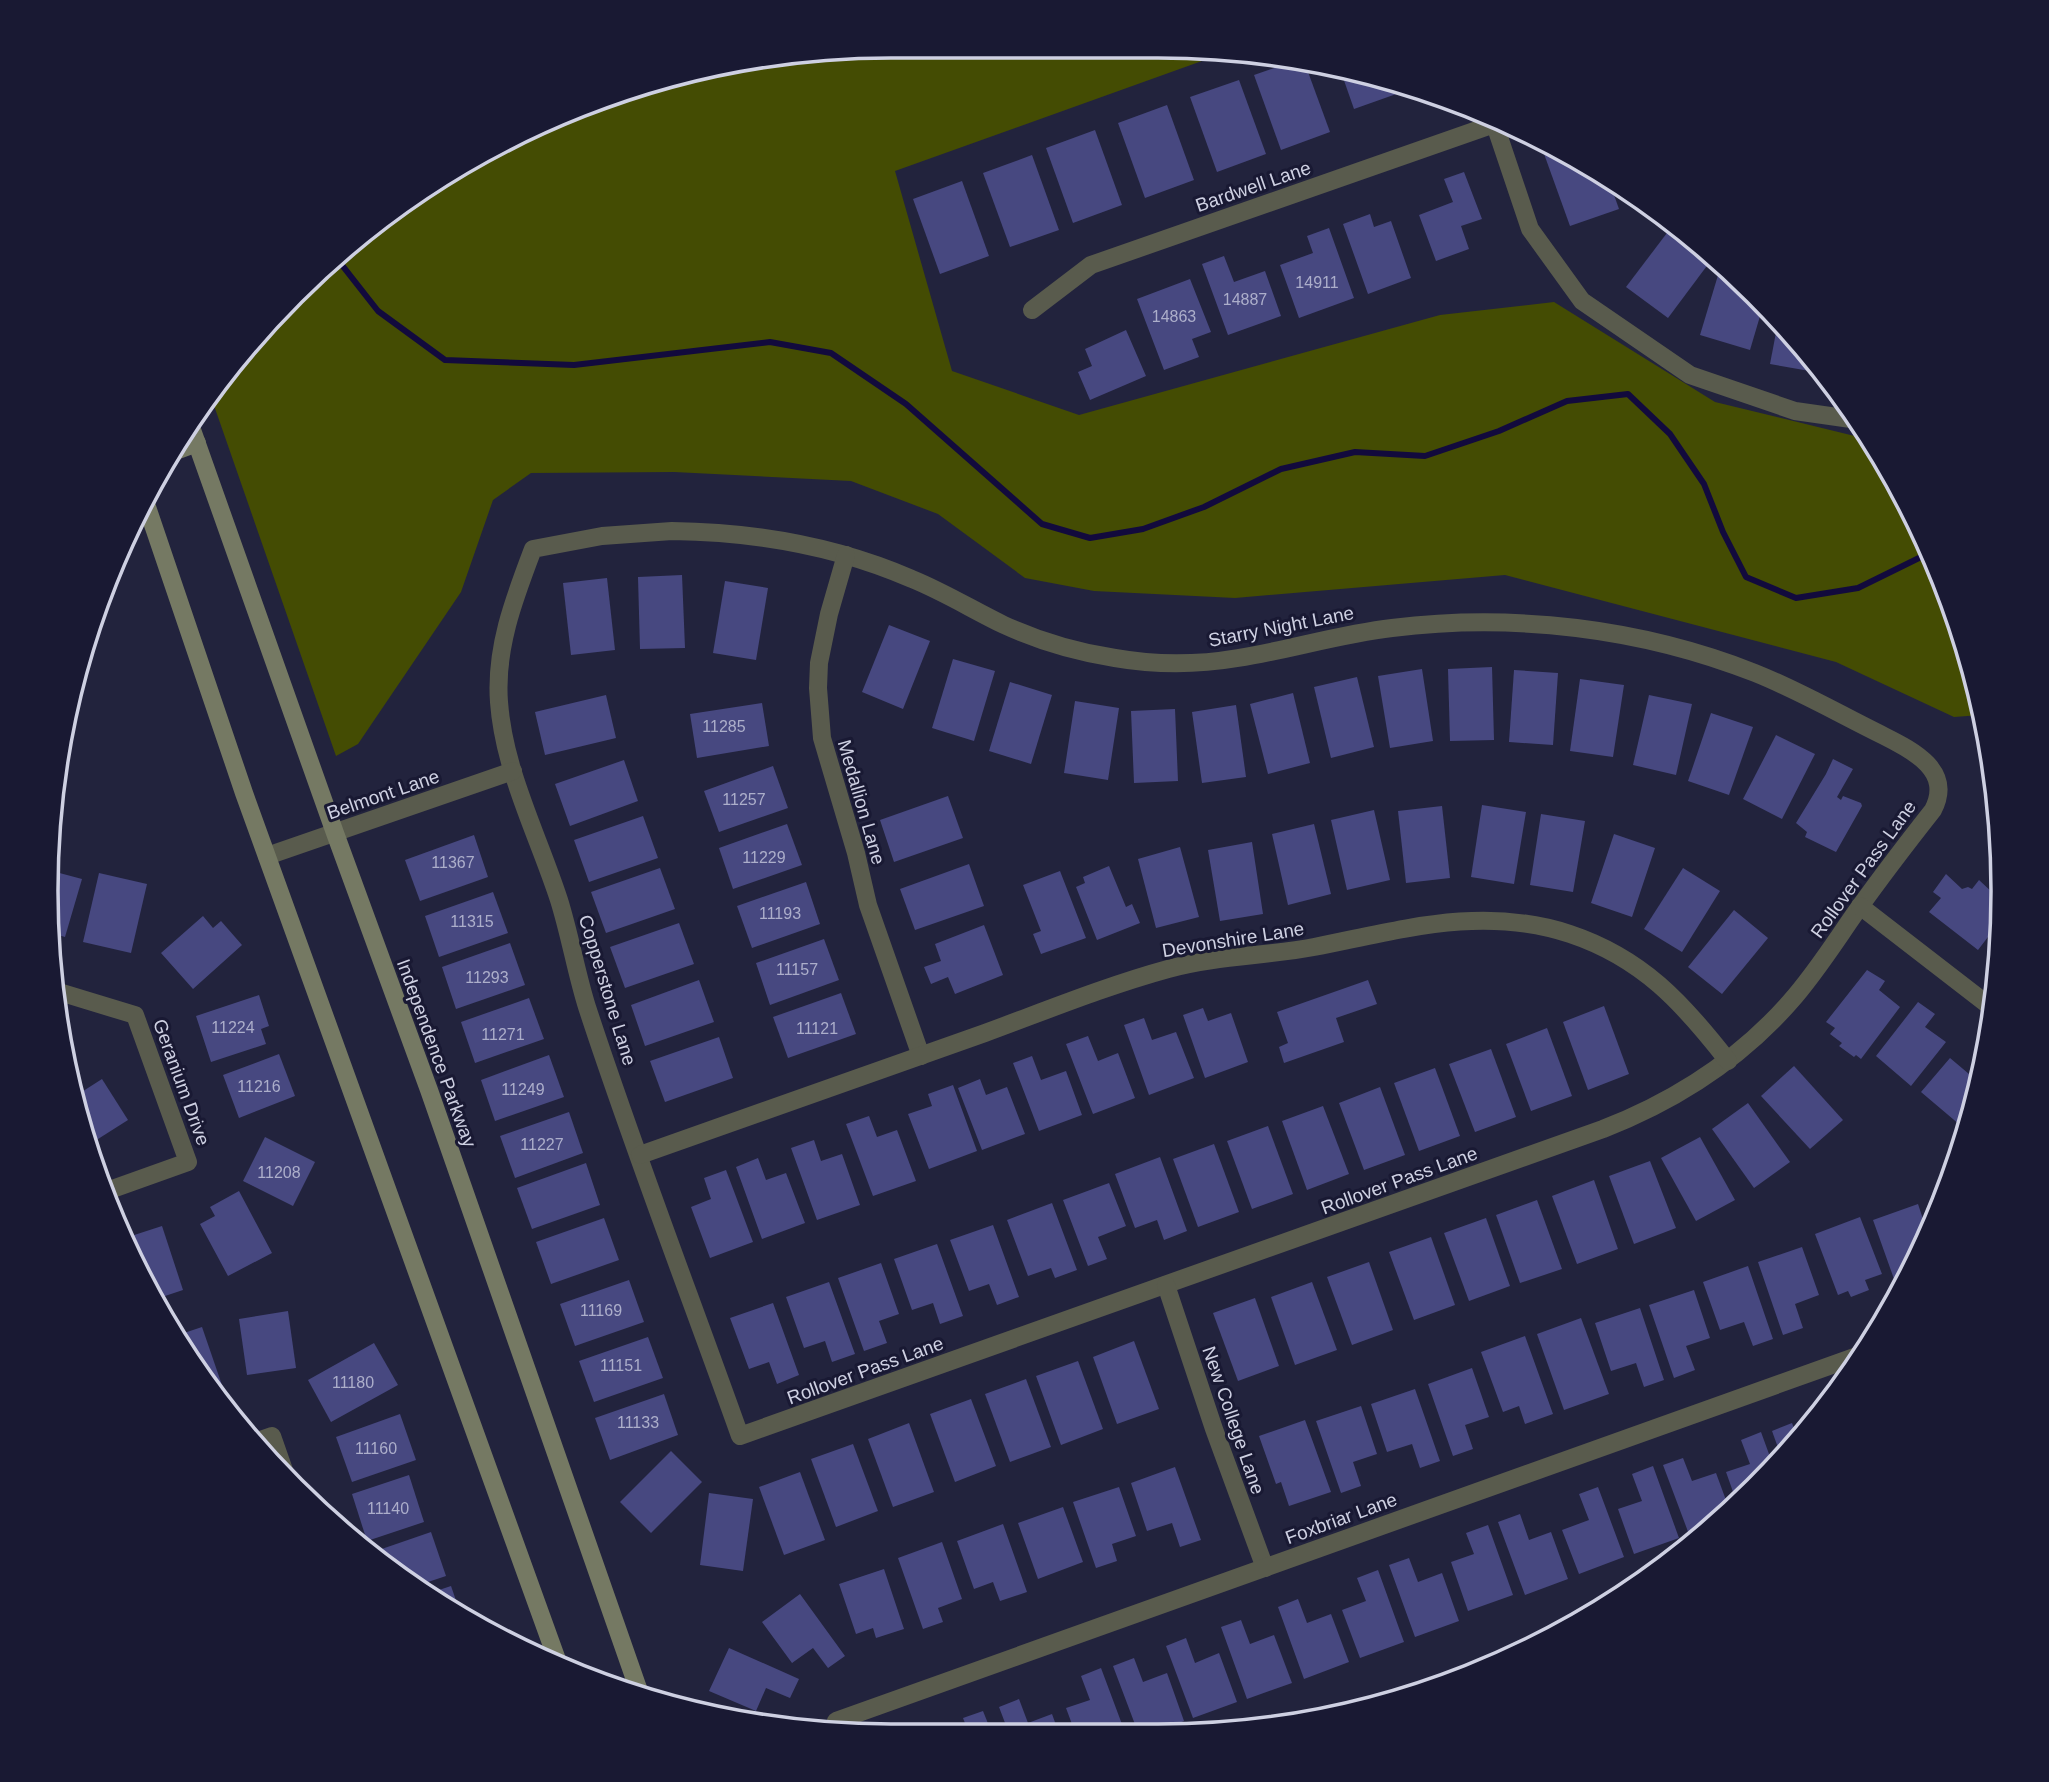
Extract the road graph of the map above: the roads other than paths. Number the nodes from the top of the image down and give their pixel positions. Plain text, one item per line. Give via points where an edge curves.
1 (1486, 125) edge
2 (1499, 131) edge
3 (1032, 310) dead end
4 (1844, 418) edge
5 (194, 435) edge
6 (149, 513) edge
7 (533, 549) joint
8 (846, 555) junction
9 (513, 771) junction
10 (1939, 781) joint
11 (335, 833) junction
12 (267, 856) junction
13 (1860, 906) junction
14 (64, 994) edge
15 (1984, 1002) edge
16 (921, 1056) junction
17 (1728, 1061) junction
18 (640, 1155) junction
19 (113, 1189) edge
20 (1166, 1285) junction
21 (1847, 1360) edge
22 (740, 1436) joint
23 (264, 1439) edge
24 (279, 1455) edge
25 (1265, 1568) junction
26 (555, 1653) edge
27 (637, 1684) edge
28 (848, 1722) edge

1 - 3 street, Bardwell Lane via 1091,265
2 - 4 street via 1530,229 1582,301 1690,374 1795,411
5 - 11 main road, Independence Parkway
6 - 12 main road
7 - 8 street, Starry Night Lane via 602,536 684,531 766,537
7 - 9 street, Copperstone Lane via 508,616 498,680 501,723
8 - 10 street, Starry Night Lane via 912,578 1029,636 1137,661 1238,658 1351,634 1446,623 1555,626 1636,638 1715,659 1791,688 1913,751
8 - 16 street, Medallion Lane via 819,663 822,738 868,905
9 - 11 street, Belmont Lane
9 - 18 street, Copperstone Lane via 561,906 587,1008
10 - 13 street, Rollover Pass Lane via 1933,810
11 - 12 street, Belmont Lane
11 - 27 main road, Independence Parkway
12 - 26 main road
13 - 15 street
13 - 17 street, Rollover Pass Lane via 1790,1002
14 - 19 street, Geranium Drive via 135,1015 188,1162
16 - 17 street, Devonshire Lane via 1171,968 1298,950 1406,927 1488,920 1568,933 1622,957 1670,992
16 - 18 street, Devonshire Lane
17 - 20 street, Rollover Pass Lane via 1681,1093 1630,1119
18 - 22 street, Copperstone Lane
20 - 22 street, Rollover Pass Lane
20 - 25 street, New College Lane
21 - 25 street, Foxbriar Lane
23 - 24 street via 272,1436
25 - 28 street, Foxbriar Lane

